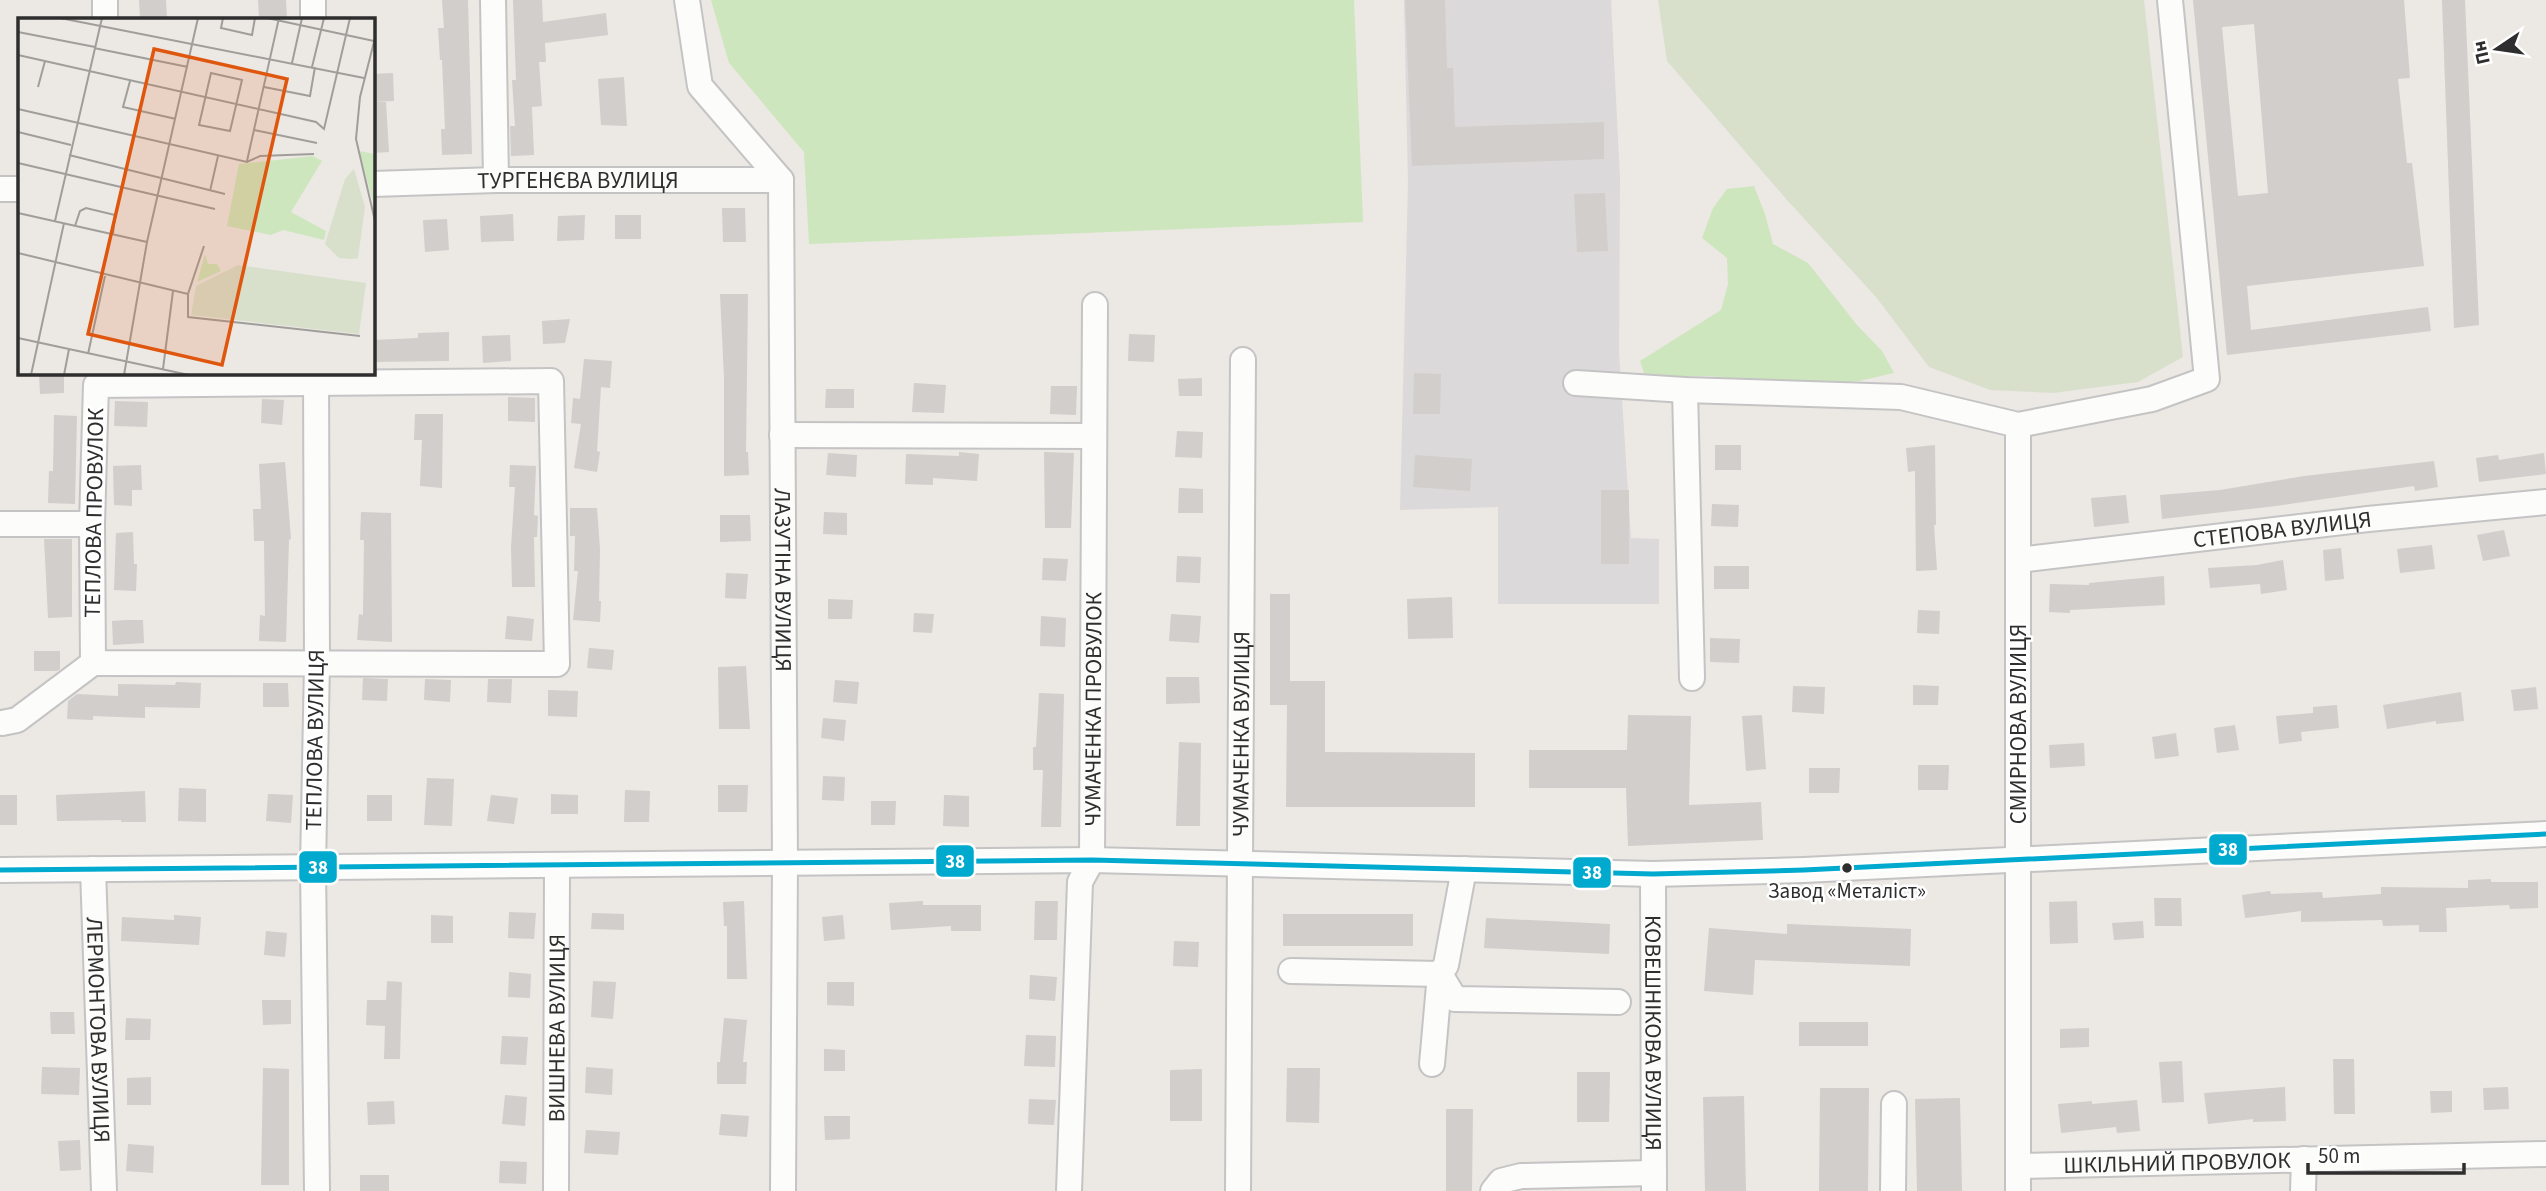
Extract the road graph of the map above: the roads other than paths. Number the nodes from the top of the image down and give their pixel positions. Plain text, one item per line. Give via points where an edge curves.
1 (105, 0) edge
2 (313, 0) edge
3 (493, 0) edge
4 (687, 0) edge
5 (2170, 0) edge
6 (105, 18) edge
7 (313, 18) edge
8 (496, 180) junction
9 (781, 180) junction
10 (374, 184) edge
11 (0, 189) edge
12 (18, 189) edge
13 (1095, 305) dead end
14 (1243, 360) dead end
15 (316, 378) edge
16 (1576, 383) dead end
17 (1685, 390) junction
18 (2018, 425) junction
19 (782, 435) junction
20 (1094, 436) junction
21 (2546, 502) edge
22 (0, 524) edge
23 (92, 524) junction
24 (2018, 560) junction
25 (93, 663) junction
26 (317, 663) junction
27 (1692, 678) dead end
28 (2, 723) dead end
29 (2546, 834) edge
30 (1092, 860) junction
31 (2018, 860) junction
32 (1241, 863) junction
33 (785, 864) junction
34 (557, 866) junction
35 (313, 867) junction
36 (93, 869) junction
37 (1464, 869) junction
38 (0, 870) edge
39 (1653, 874) junction
40 (1291, 971) dead end
41 (1440, 974) junction
42 (1618, 1002) dead end
43 (1432, 1064) dead end
44 (1894, 1104) dead end
45 (2546, 1154) edge
46 (2304, 1159) junction
47 (2018, 1166) junction
48 (1654, 1182) edge
49 (104, 1191) edge
50 (317, 1191) edge
51 (556, 1191) edge
52 (783, 1191) edge
53 (1069, 1191) edge
54 (1238, 1191) edge
55 (1493, 1191) edge
56 (1893, 1191) edge
57 (2018, 1191) edge
58 (2303, 1191) edge

1 - 6 street
2 - 7 street
3 - 8 street
4 - 9 street via 701,86
5 - 18 street via 2207,379 2152,399
8 - 9 street, ТУРГЕНЄВА ВУЛИЦЯ
8 - 10 street, ТУРГЕНЄВА ВУЛИЦЯ
9 - 19 street, ЛАЗУТІНА ВУЛИЦЯ
11 - 12 street
13 - 20 street, ЧУМАЧЕНКА ПРОВУЛОК
14 - 32 street, ЧУМАЧЕНКА ВУЛИЦЯ
15 - 23 street, ТЕПЛОВА ПРОВУЛОК via 96,385
15 - 26 street, ТЕПЛОВА ВУЛИЦЯ
15 - 26 street, ТЕПЛОВА ПРОВУЛОК via 551,381 557,664
16 - 17 street
17 - 18 street via 1901,397
17 - 27 street
18 - 24 street, СМИРНОВА ВУЛИЦЯ
19 - 20 street
19 - 33 street, ЛАЗУТІНА ВУЛИЦЯ
20 - 30 street, ЧУМАЧЕНКА ПРОВУЛОК
21 - 24 street, СТЕПОВА ВУЛИЦЯ
22 - 23 street
23 - 25 street, ТЕПЛОВА ПРОВУЛОК
24 - 31 street, СМИРНОВА ВУЛИЦЯ
25 - 26 street, ТЕПЛОВА ПРОВУЛОК
25 - 28 street via 17,720
26 - 35 street, ТЕПЛОВА ВУЛИЦЯ
29 - 31 street
30 - 32 street
30 - 33 street
30 - 53 street, ЧУМАЧЕНКА ПРОВУЛОК via 1080,882
31 - 39 street
31 - 47 street, СМИРНОВА ВУЛИЦЯ
32 - 37 street
32 - 54 street, ЧУМАЧЕНКА ВУЛИЦЯ
33 - 34 street
33 - 52 street, ЛАЗУТІНА ВУЛИЦЯ
34 - 35 street
34 - 51 street, ВИШНЕВА ВУЛИЦЯ
35 - 36 street
35 - 50 street, ТЕПЛОВА ВУЛИЦЯ
36 - 38 street
36 - 49 street, ЛЕРМОНТОВА ВУЛИЦЯ
37 - 39 street
37 - 41 street via 1446,965
39 - 48 street, КОВЕШНІКОВА ВУЛИЦЯ
40 - 41 street
41 - 42 street via 1455,999
41 - 43 street
44 - 56 street
45 - 46 street, ШКІЛЬНИЙ ПРОВУЛОК
46 - 47 street, ШКІЛЬНИЙ ПРОВУЛОК
46 - 58 street
47 - 57 street, СМИРНОВА ВУЛИЦЯ
48 - 55 street via 1521,1176 1501,1181

